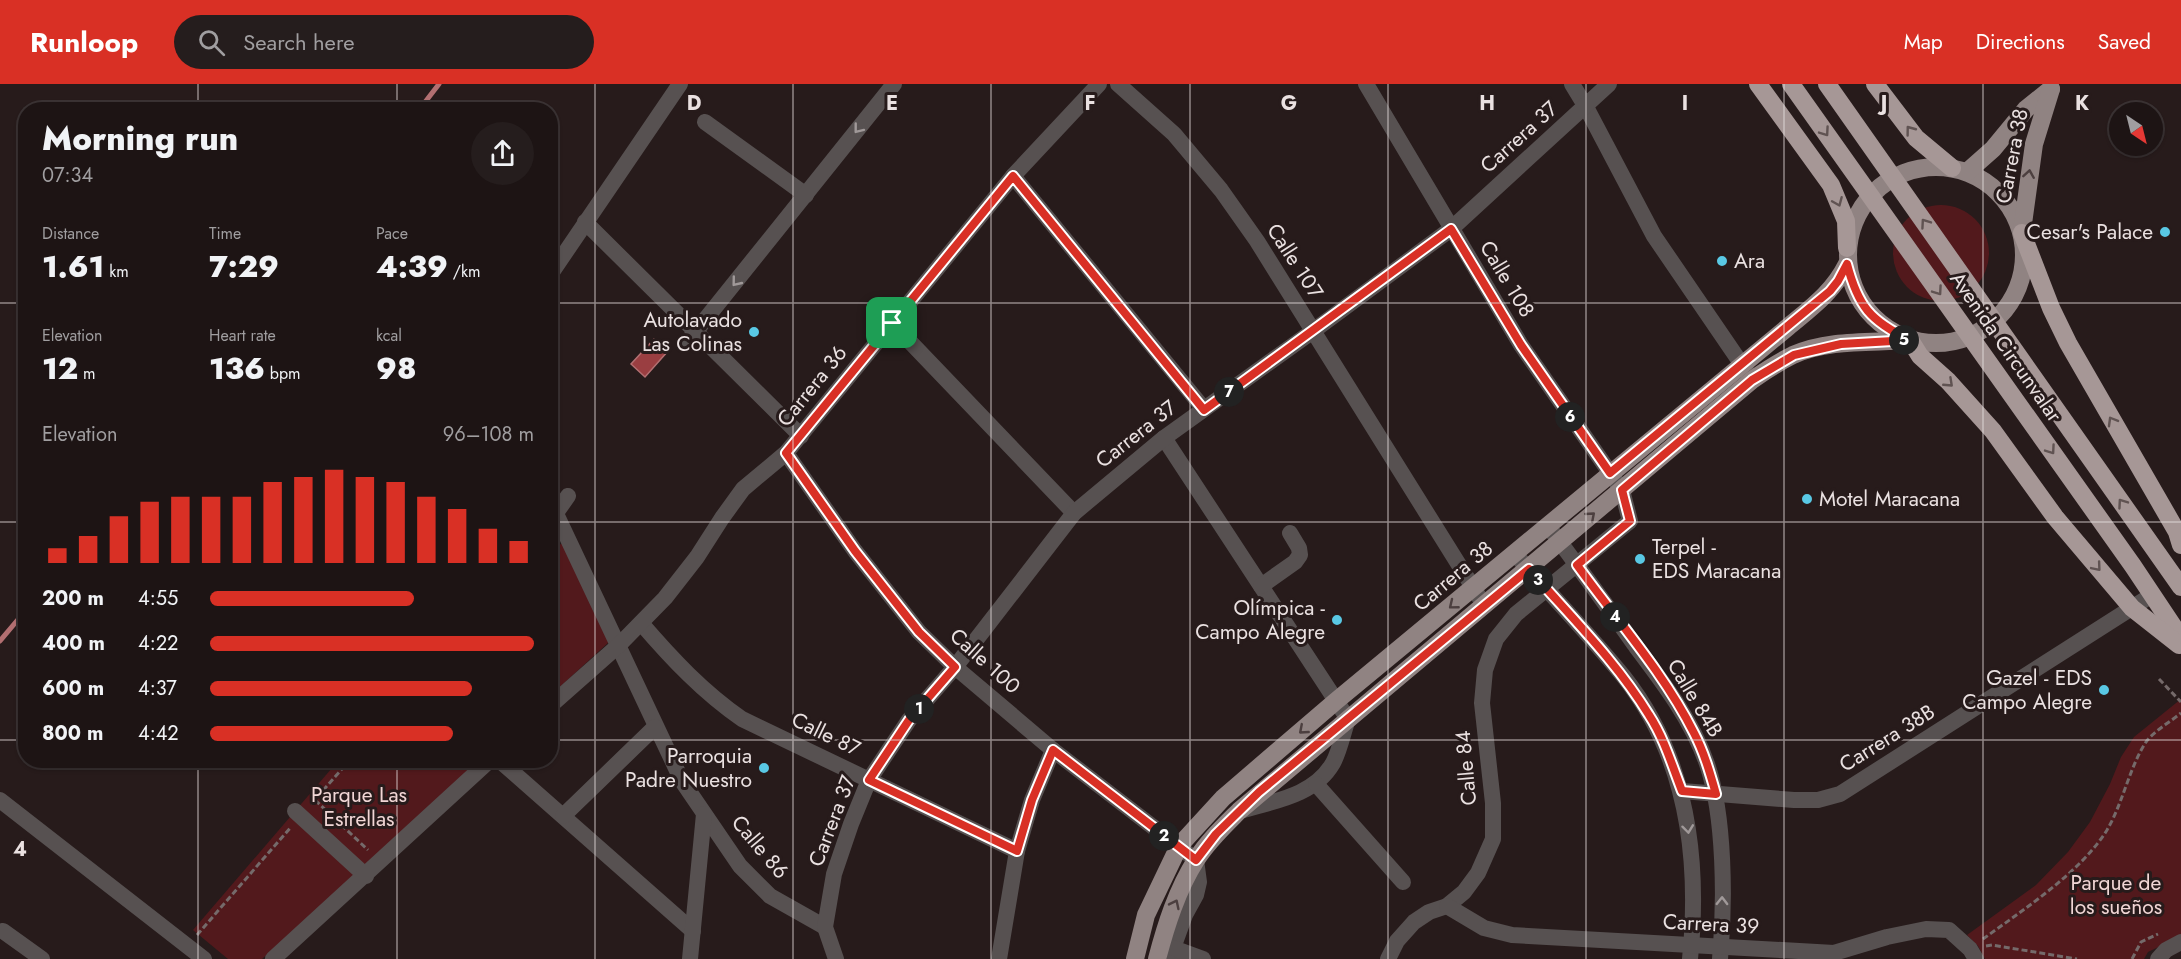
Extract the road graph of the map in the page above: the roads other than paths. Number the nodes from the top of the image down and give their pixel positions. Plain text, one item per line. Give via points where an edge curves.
1 (1099, 84) edge
2 (1118, 84) edge
3 (1366, 84) edge
4 (1572, 84) edge
5 (1609, 84) edge
6 (1758, 84) edge
7 (1791, 84) edge
8 (1827, 84) edge
9 (1875, 84) edge
10 (681, 85) edge
11 (884, 87) edge
12 (2053, 87) edge
13 (1586, 107) junction
14 (705, 122) dead end
15 (1960, 170) junction
16 (1013, 176) junction
17 (806, 195) junction
18 (585, 222) junction
19 (1451, 229) junction
20 (2022, 232) junction
21 (1847, 256) junction
22 (558, 263) edge
23 (892, 323) junction
24 (1314, 331) junction
25 (692, 337) junction
26 (1910, 340) junction
27 (1742, 364) junction
28 (1752, 380) junction
29 (1204, 410) junction
30 (801, 436) junction
31 (1164, 438) junction
32 (786, 453) junction
33 (1610, 473) junction
34 (1622, 490) junction
35 (568, 496) dead end
36 (558, 503) edge
37 (1074, 513) junction
38 (558, 517) edge
39 (1548, 526) junction
40 (1290, 533) dead end
41 (1560, 543) junction
42 (2181, 545) edge
43 (1515, 554) junction
44 (1577, 565) junction
45 (1529, 569) junction
46 (1261, 586) junction
47 (2181, 586) edge
48 (1473, 589) junction
49 (1547, 590) junction
50 (2152, 595) junction
51 (1484, 606) junction
52 (2132, 608) junction
53 (641, 623) junction
54 (2181, 638) edge
55 (619, 645) junction
56 (2181, 646) edge
57 (955, 667) junction
58 (558, 699) edge
59 (1336, 701) junction
60 (1348, 719) junction
61 (655, 727) junction
62 (1053, 750) junction
63 (481, 768) edge
64 (508, 768) edge
65 (869, 780) junction
66 (1316, 784) junction
67 (1682, 791) junction
68 (1716, 794) junction
69 (3, 799) edge
70 (1239, 811) junction
71 (298, 813) road end
72 (704, 814) junction
73 (563, 816) junction
74 (1179, 846) junction
75 (1017, 851) junction
76 (1196, 860) junction
77 (366, 876) junction
78 (1403, 882) dead end
79 (1447, 906) junction
80 (825, 927) junction
81 (3, 931) dead end
82 (693, 931) junction
83 (2181, 942) edge
84 (1691, 952) edge
85 (1172, 953) edge
86 (1720, 953) edge
87 (1973, 954) edge
88 (1834, 956) edge
89 (42, 959) edge
90 (204, 959) edge
91 (273, 959) edge
92 (690, 959) edge
93 (836, 959) edge
94 (999, 959) edge
95 (1135, 959) edge
96 (1157, 959) edge
97 (1203, 959) edge
98 (1388, 959) edge
99 (2158, 959) edge

1 - 16 street, Carrera 36
2 - 24 street, Calle 107 via 1174,134 1221,190
3 - 19 street, Calle 108
4 - 13 street
5 - 13 street, Carrera 37
6 -> 21 highway via 1831,185 1846,221
7 -> 50 highway, Avenida Circunvalar
47 -> 8 highway, Avenida Circunvalar
15 -> 9 highway via 1916,138
10 - 18 street
11 -> 17 street
12 - 15 main road, Carrera 38 via 2026,109 1993,149
20 -> 12 main road, Carrera 38 via 2034,144
13 - 19 street, Carrera 37
13 - 27 street via 1654,237
14 - 17 street
15 - 20 main road via 2002,195
15 - 21 main road via 1927,167 1882,185 1865,202 1852,224
16 - 23 street, Carrera 36
16 - 29 street
17 -> 25 street
18 - 22 street
18 - 25 street
19 - 24 street, Carrera 37
19 - 33 street, Calle 108 via 1521,345
20 - 26 main road via 2025,256 2021,279 2012,300 1997,319 1978,333 1956,341 1933,344
42 -> 20 highway via 2067,344
21 - 26 main road via 1854,289 1867,311 1886,329
21 - 27 main road, Carrera 38 via 1830,291
23 - 30 street, Carrera 36
23 - 37 street
24 - 29 street, Carrera 37
24 - 48 street, Calle 107
25 - 30 street
26 - 28 main road, Carrera 38 via 1816,349 1794,355
26 -> 52 highway via 1920,356 1993,431 2055,517
27 - 28 street
27 - 33 main road, Carrera 38
28 - 34 main road, Carrera 38
29 - 31 street, Carrera 37
30 - 32 street, Carrera 36
31 - 37 street, Carrera 37
31 - 46 street
32 - 53 street, Carrera 36 via 743,489 697,557
32 - 57 street, Calle 100 via 862,560 919,632
33 - 34 street, Calle 108
33 - 39 main road, Carrera 38
41 -> 34 main road, Carrera 38
34 - 44 street, Calle 84 via 1630,521
35 - 36 street
37 - 57 street, Carrera 37
38 - 55 street
39 - 41 street, Calle 84B
39 - 43 main road, Carrera 38
40 - 46 street via 1300,555
41 - 44 street, Calle 84B
41 - 45 main road, Carrera 38
43 - 45 street
43 - 48 main road, Carrera 38
44 - 49 street, Calle 84
44 - 68 street, Calle 84B via 1667,688 1694,733
45 - 49 street
45 - 51 main road, Carrera 38
46 - 59 street
48 - 51 street, Calle 107
48 -> 59 main road, Carrera 38
49 - 67 street via 1625,678 1650,717
49 - 79 street, Calle 84 via 1516,614 1496,639 1485,670 1482,703 1493,839 1478,873
50 - 52 street, Carrera 38B
50 - 54 highway, Avenida Circunvalar
51 - 60 main road, Carrera 38
52 - 56 highway
52 - 68 street, Carrera 38B via 1840,794 1818,800 1794,800
53 - 55 street, Carrera 36
53 - 65 street, Calle 87 via 676,663 734,713
55 - 58 street, Carrera 36
55 - 61 street, Calle 86
57 - 62 street, Calle 100
57 - 65 street, Carrera 37 via 909,720
59 - 60 street
59 -> 74 main road, Carrera 38 via 1223,798
60 - 66 street via 1333,763
60 - 70 main road, Carrera 38
61 - 72 street, Calle 86
61 - 73 street
62 - 74 street, Calle 100
62 - 75 street
63 - 77 street
64 - 73 street
65 - 75 street, Calle 87
65 - 80 street, Carrera 37 via 834,874
66 - 70 street via 1292,796
66 - 78 street
67 - 68 street, Carrera 38B
67 -> 84 street via 1693,879
86 -> 68 street, Calle 84B via 1722,866
69 - 90 street
70 - 76 main road, Carrera 38
71 - 77 street
72 - 80 street, Calle 86 via 740,866 770,897
72 - 82 street
73 - 82 street
74 - 76 street, Calle 100
74 - 95 main road, Carrera 38 via 1146,915
75 - 94 street
76 - 85 street via 1199,882
96 -> 76 main road, Carrera 38 via 1167,920
77 - 91 street
79 - 84 street, Carrera 39 via 1484,928 1512,935
79 - 98 street, Calle 84 via 1414,922
80 - 93 street
81 - 89 street
82 - 92 street
83 - 99 street
84 - 86 street, Carrera 39
85 - 97 street
86 - 88 street, Carrera 39
87 - 88 street, Carrera 39 via 1949,930 1926,929 1887,937

